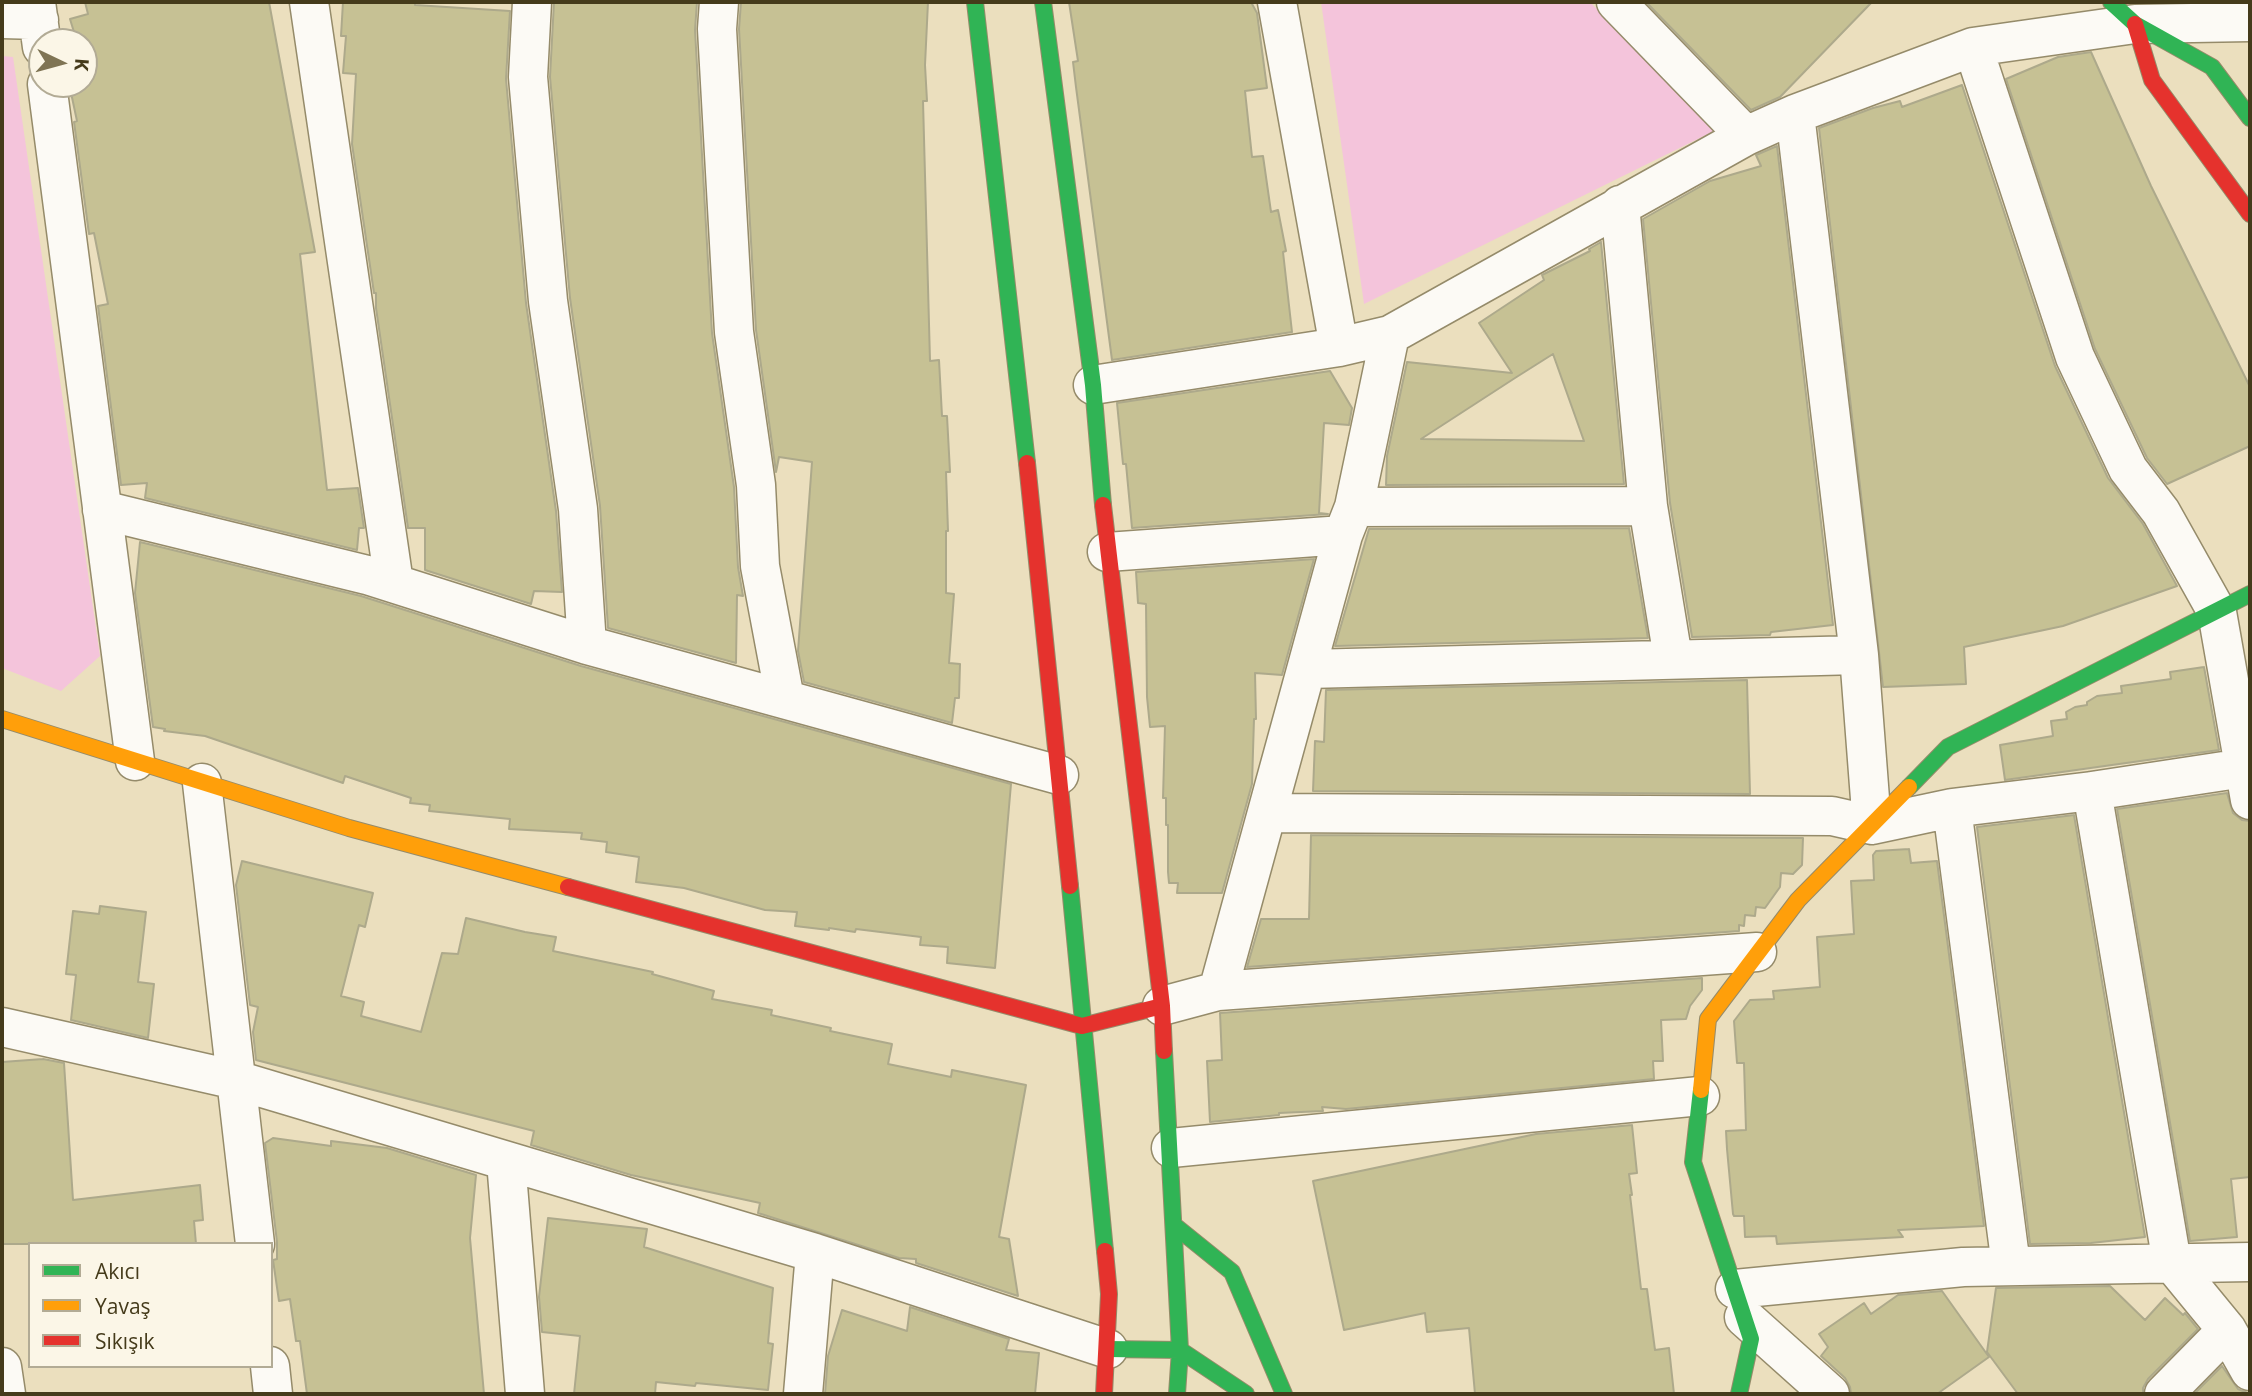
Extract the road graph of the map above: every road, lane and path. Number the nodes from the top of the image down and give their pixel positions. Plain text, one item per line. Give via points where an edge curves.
1 (309, 2) edge
2 (532, 2) edge
3 (719, 2) edge
4 (975, 2) edge
5 (1043, 2) edge
6 (1277, 2) edge
7 (1616, 2) edge
8 (2123, 13) edge
9 (2250, 22) edge
10 (1973, 47) junction
11 (49, 98) edge
12 (1795, 114) junction
13 (2250, 118) edge
14 (1746, 136) junction
15 (1620, 205) junction
16 (2250, 214) edge
17 (1391, 335) junction
18 (1339, 347) junction
19 (1093, 385) junction
20 (1648, 506) junction
21 (102, 510) junction
22 (1348, 521) junction
23 (1107, 552) junction
24 (394, 583) junction
25 (2250, 594) edge
26 (2217, 612) junction
27 (587, 645) junction
28 (1859, 655) junction
29 (1674, 658) junction
30 (1308, 668) junction
31 (785, 699) junction
32 (2, 719) edge
33 (135, 761) junction
34 (1059, 775) junction
35 (2248, 778) edge
36 (202, 783) junction
37 (2092, 791) junction
38 (1952, 808) junction
39 (1268, 813) junction
40 (1872, 825) junction
41 (1757, 952) junction
42 (1219, 991) junction
43 (1162, 1006) junction
44 (1082, 1026) junction
45 (2, 1027) edge
46 (236, 1080) junction
47 (1700, 1096) junction
48 (1171, 1148) junction
49 (506, 1161) junction
50 (1175, 1226) junction
51 (255, 1242) edge
52 (816, 1253) junction
53 (2250, 1262) edge
54 (2172, 1263) junction
55 (2011, 1266) junction
56 (1740, 1303) junction
57 (2227, 1330) junction
58 (1108, 1349) junction
59 (1180, 1350) junction
60 (2, 1367) edge
61 (270, 1368) edge
62 (2250, 1371) edge
63 (6, 1394) edge
64 (273, 1394) edge
65 (525, 1394) edge
66 (803, 1394) edge
67 (1104, 1394) edge
68 (1177, 1394) edge
69 (1246, 1394) edge
70 (1284, 1394) edge
71 (1739, 1394) edge
72 (1830, 1394) edge
73 (2164, 1394) edge

1 - 24 street
2 - 27 street via 528,77 548,300 578,509
3 - 31 street via 734,332 755,485 760,566
4 - 34 street
5 - 19 street
6 - 18 street
7 - 14 street
8 - 9 street
8 - 10 street
8 - 13 street via 2212,67
8 - 16 street via 2152,80
10 - 12 street
10 - 26 street via 2075,357 2129,468 2161,512
11 - 21 street
12 - 14 street
12 - 28 street
14 - 15 street
15 - 17 street
15 - 20 street
17 - 18 street
17 - 22 street
18 - 19 street
19 - 23 street
20 - 22 street
20 - 29 street
21 - 24 street
21 - 33 street
22 - 23 street
22 - 30 street
23 - 43 street
24 - 27 street
25 - 26 street
26 - 35 street
26 - 40 street via 1948,747
27 - 31 street
28 - 29 street
28 - 40 street
29 - 30 street
30 - 39 street
31 - 34 street
32 - 33 street
33 - 36 street
34 - 44 street
35 - 37 street
36 - 44 street via 363,832
36 - 46 street
37 - 38 street
37 - 54 street
38 - 40 street
38 - 55 street
39 - 40 street via 1832,816
39 - 42 street
40 - 41 street via 1798,900
41 - 42 street
41 - 47 street via 1708,1019
42 - 43 street
43 - 44 street
43 - 48 street
44 - 58 street via 1109,1294
45 - 46 street
46 - 49 street
46 - 51 street
47 - 48 street
47 - 56 street via 1693,1163
48 - 50 street
49 - 52 street
49 - 65 street
50 - 59 street
50 - 70 street via 1232,1272
52 - 58 street
52 - 66 street
53 - 54 street
54 - 55 street
54 - 57 street
55 - 56 street via 1963,1267
56 - 71 street via 1751,1339
56 - 72 street
57 - 62 street
57 - 73 street
58 - 59 street
58 - 67 street
59 - 68 street
59 - 69 street
60 - 63 street
61 - 64 street

